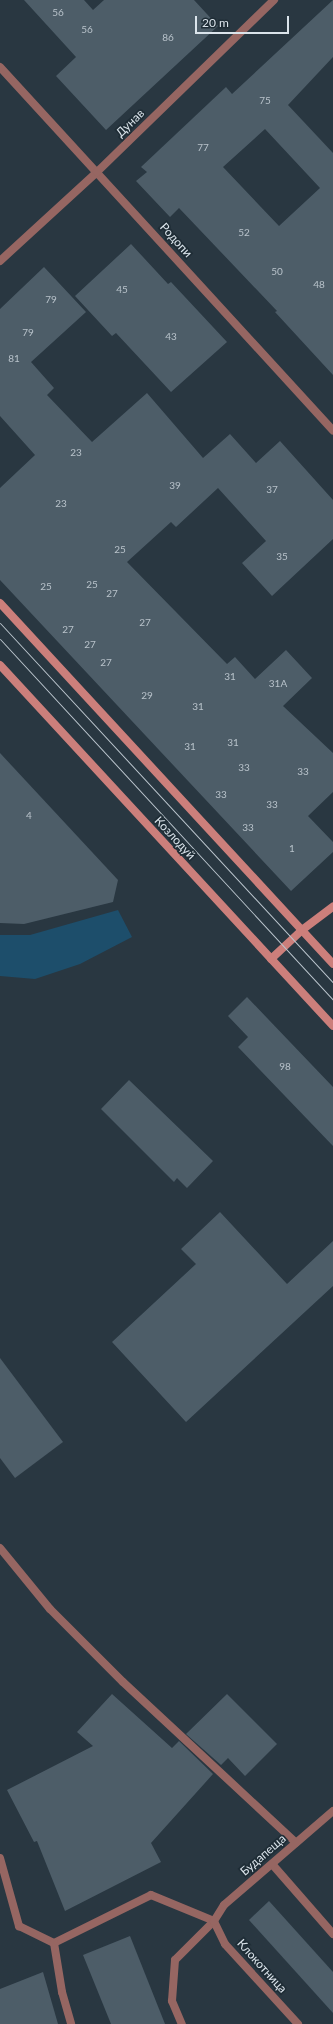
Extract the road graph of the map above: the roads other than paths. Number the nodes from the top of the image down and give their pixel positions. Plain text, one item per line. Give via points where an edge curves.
1 (274, 0) edge
2 (0, 67) edge
3 (97, 172) junction
4 (0, 261) edge
5 (333, 430) edge
6 (0, 603) edge
7 (0, 666) edge
8 (333, 907) edge
9 (302, 930) junction
10 (271, 959) junction
11 (333, 964) edge
12 (333, 1026) edge
13 (0, 1548) edge
14 (333, 1811) edge
15 (296, 1843) junction
16 (0, 1858) edge
17 (272, 1864) junction
18 (214, 1921) junction
19 (333, 1934) edge
20 (54, 1942) junction
21 (71, 2024) edge
22 (182, 2024) edge
23 (298, 2024) edge

1 - 3 street, Дунав
2 - 3 street, Родопи
3 - 4 street, Дунав
3 - 5 street, Родопи
6 - 9 main road
7 - 10 main road, Козлодуй
8 - 9 main road
9 - 10 main road
9 - 11 main road
10 - 12 main road, Козлодуй
13 - 15 street via 50,1609 117,1676
14 - 15 street, Будапеща
15 - 17 street, Будапеща
16 - 20 street via 19,1926
17 - 18 street, Будапеща via 224,1905
17 - 19 street
18 - 20 street via 151,1895
18 - 22 street, Будапеща via 176,1960 172,2001
18 - 23 street, Клокотница via 225,1944
20 - 21 street via 62,1992

